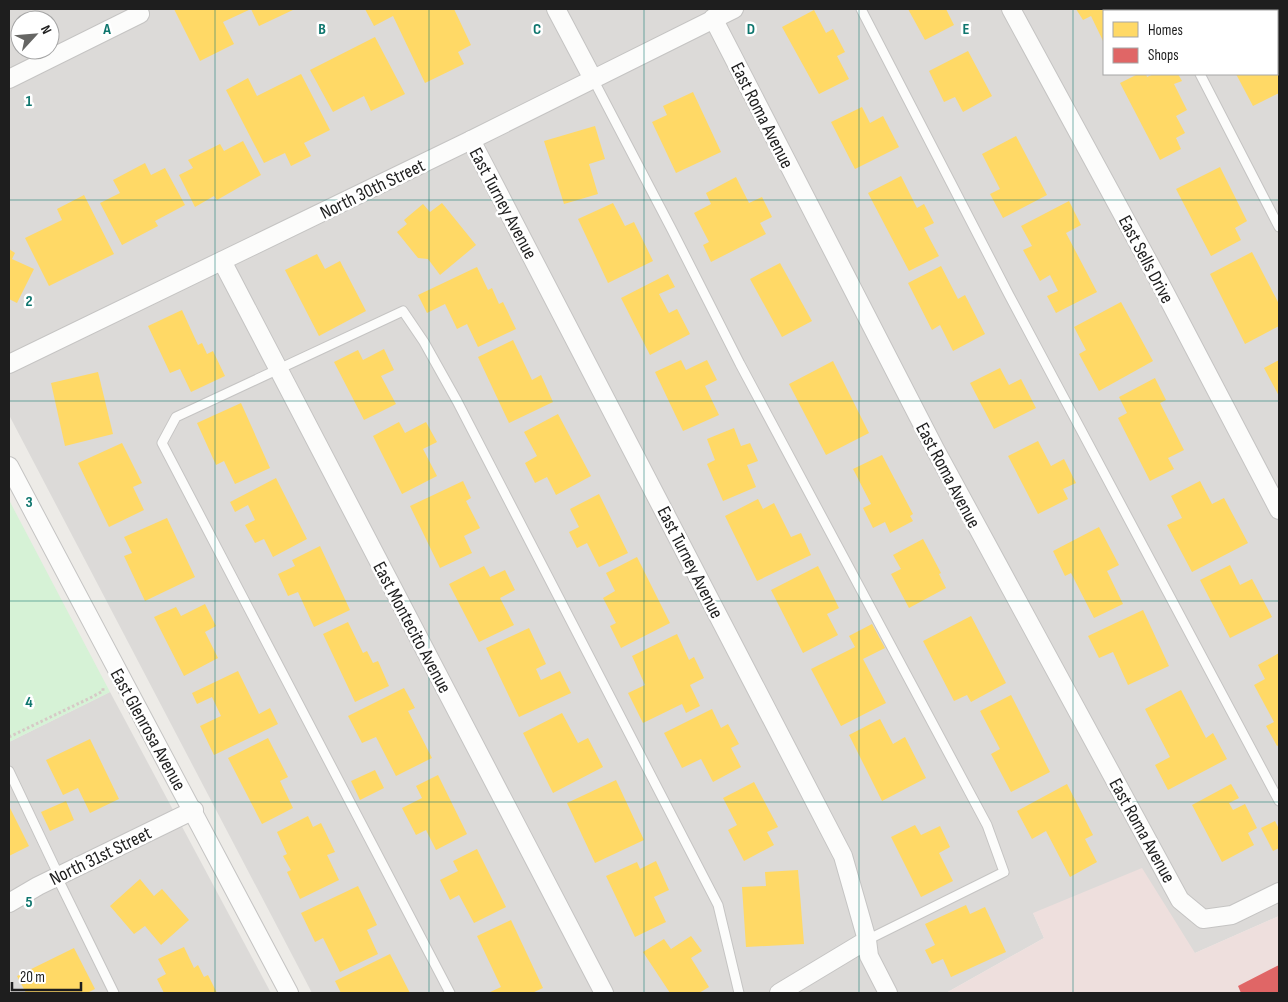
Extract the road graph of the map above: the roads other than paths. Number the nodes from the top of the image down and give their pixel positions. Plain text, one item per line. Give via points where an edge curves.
1 (556, 9) edge
2 (734, 9) edge
3 (860, 9) edge
4 (1011, 9) edge
5 (140, 14) dead end
6 (713, 18) junction
7 (1201, 75) edge
8 (9, 79) edge
9 (593, 79) junction
10 (471, 140) junction
11 (1279, 227) edge
12 (222, 261) junction
13 (9, 364) edge
14 (278, 369) junction
15 (9, 466) edge
16 (1279, 510) edge
17 (9, 771) edge
18 (1279, 801) edge
19 (194, 810) junction
20 (58, 876) junction
21 (1279, 892) edge
22 (9, 903) edge
23 (866, 940) junction
24 (114, 993) edge
25 (288, 993) edge
26 (450, 993) edge
27 (604, 993) edge
28 (739, 993) edge
29 (779, 993) edge
30 (888, 993) edge

1 - 9 street
2 - 6 street, North 30th Street
3 - 18 lane via 1013,304
4 - 16 street, East Sells Drive
5 - 8 street
6 - 9 street, North 30th Street
6 - 21 street, East Roma Avenue via 939,458 1180,900 1203,919 1232,915
7 - 11 lane
9 - 10 street, North 30th Street
9 - 23 lane via 740,364 987,825 1004,872
10 - 12 street, North 30th Street
10 - 23 street, East Turney Avenue via 843,856
12 - 13 street, North 30th Street
12 - 14 street, East Montecito Avenue
14 - 26 lane via 176,417 162,444
14 - 27 street, East Montecito Avenue
14 - 28 lane via 403,312 457,401 718,905
15 - 19 street, East Glenrosa Avenue
17 - 20 lane
19 - 20 street, North 31st Street
19 - 25 street, East Glenrosa Avenue
20 - 22 street, North 31st Street
20 - 24 lane
23 - 29 street
23 - 30 street, East Turney Avenue via 869,956

